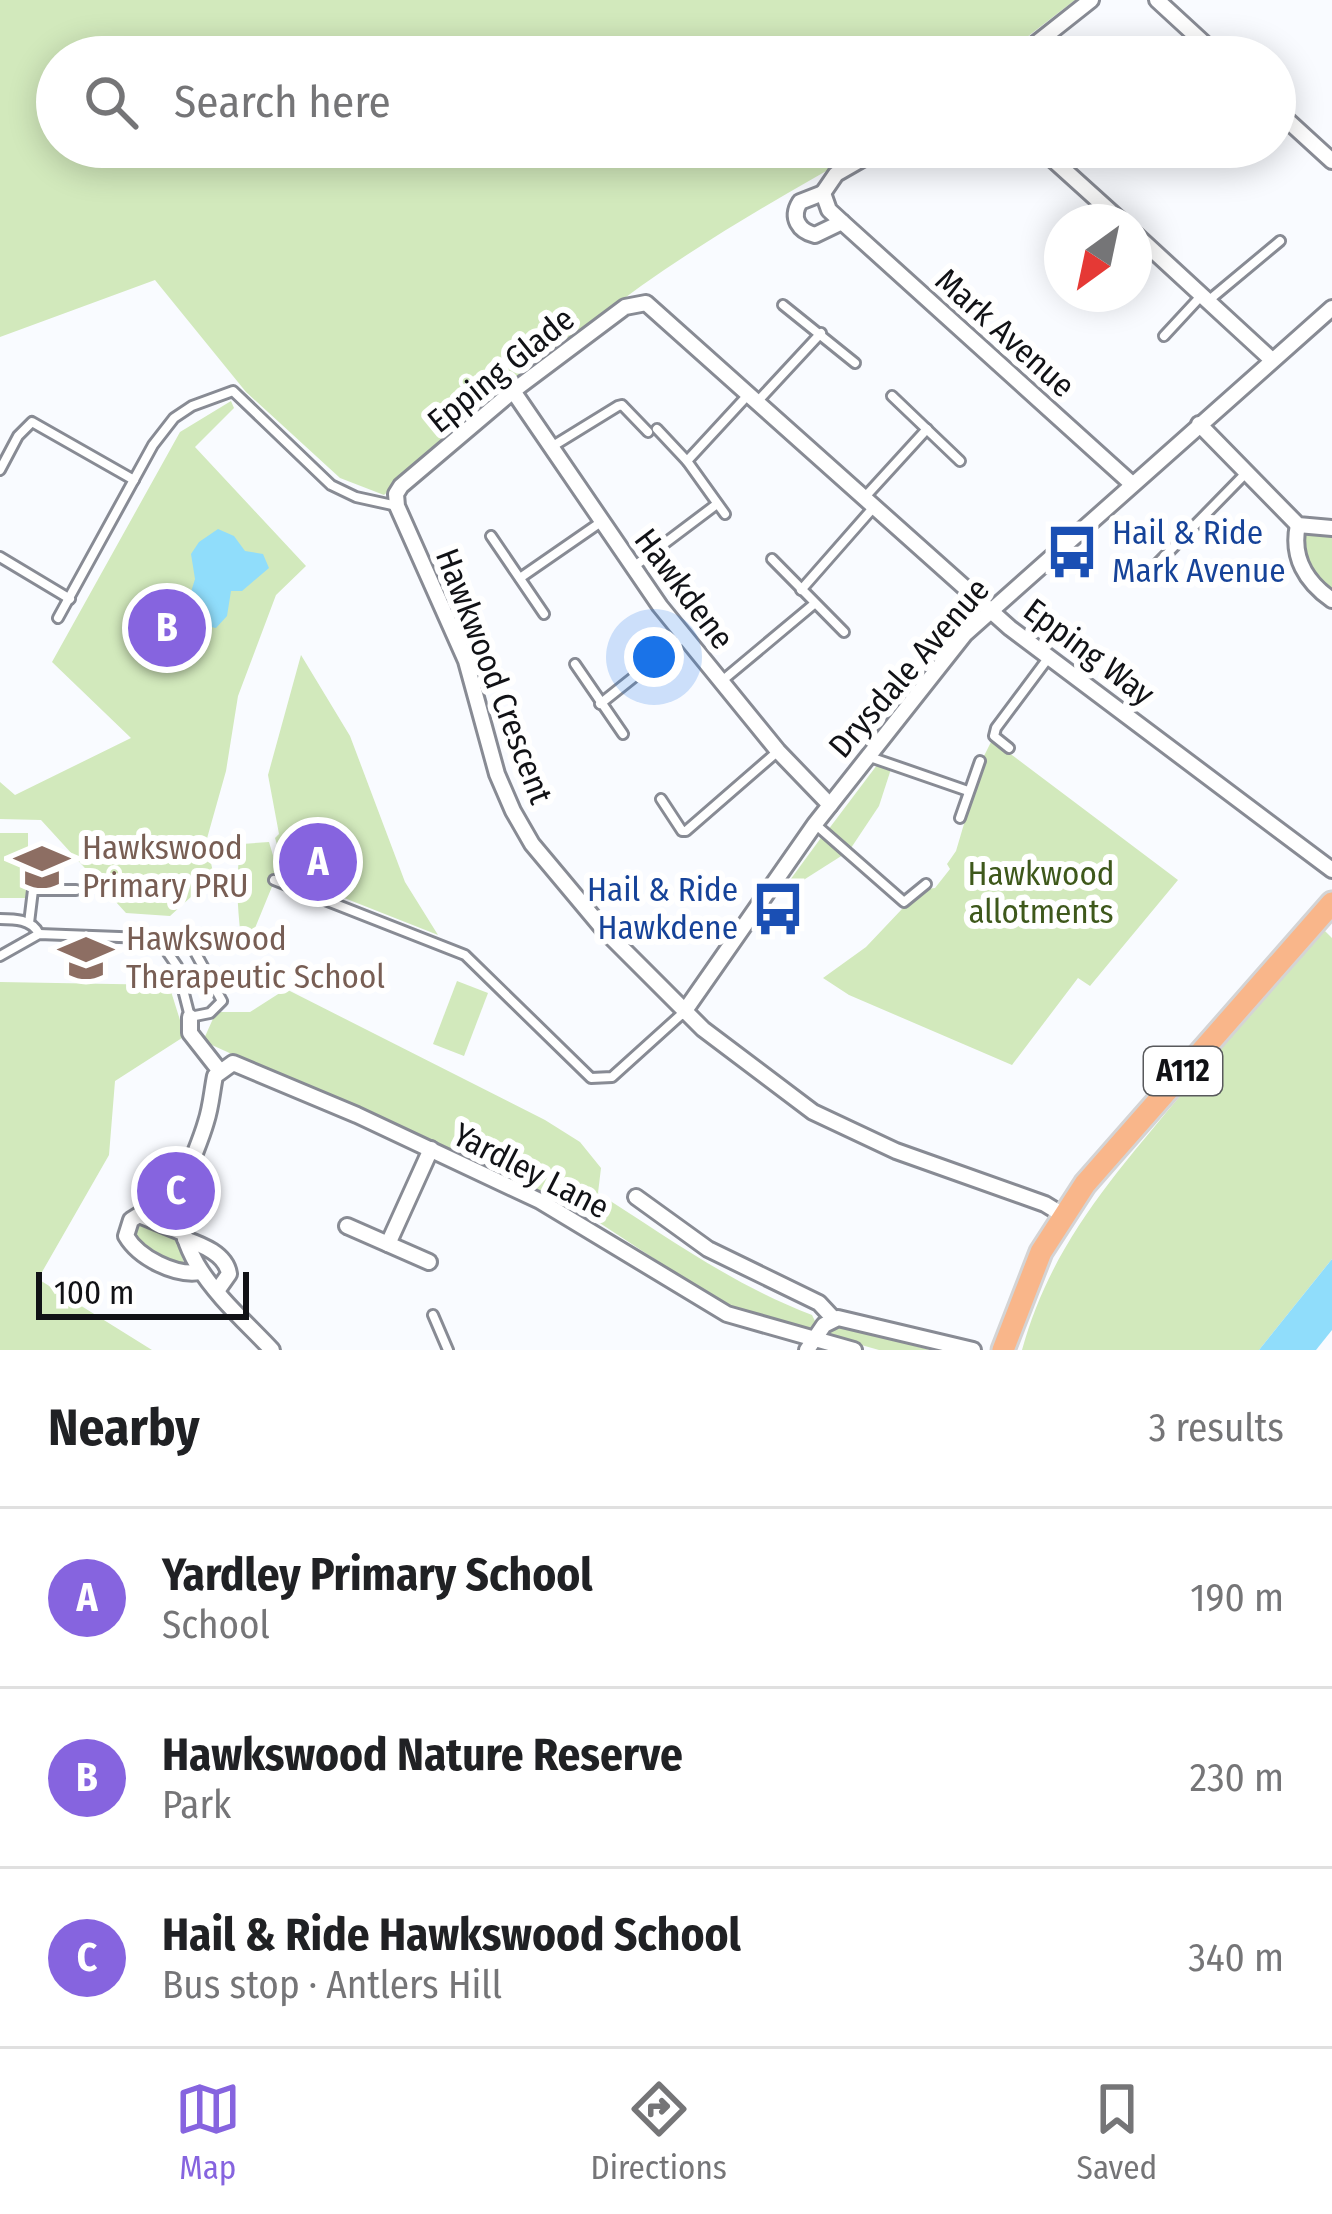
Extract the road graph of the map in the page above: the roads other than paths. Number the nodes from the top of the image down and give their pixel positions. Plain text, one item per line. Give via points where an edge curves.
1 (1091, 0) edge
2 (1157, 0) edge
3 (1046, 36) edge
4 (1196, 36) edge
5 (1296, 128) edge
6 (1332, 161) edge
7 (846, 168) edge
8 (1062, 168) edge
9 (823, 193) junction
10 (1102, 204) edge
11 (842, 223) junction
12 (1280, 241) dead end
13 (1152, 249) edge
14 (1205, 298) junction
15 (782, 305) dead end
16 (1332, 308) edge
17 (665, 319) joint
18 (821, 333) junction
19 (1164, 336) dead end
20 (1272, 360) junction
21 (855, 363) dead end
22 (513, 391) junction
23 (892, 396) dead end
24 (752, 398) junction
25 (1199, 424) junction
26 (927, 429) junction
27 (551, 447) junction
28 (960, 460) dead end
29 (688, 461) junction
30 (0, 470) edge
31 (1246, 473) junction
32 (134, 480) junction
33 (1132, 484) junction
34 (869, 502) junction
35 (717, 504) junction
36 (399, 510) junction
37 (725, 514) dead end
38 (601, 522) junction
39 (1298, 525) junction
40 (1332, 528) edge
41 (491, 536) dead end
42 (1056, 551) junction
43 (0, 557) edge
44 (772, 559) dead end
45 (1156, 564) dead end
46 (632, 568) junction
47 (1084, 572) dead end
48 (520, 578) junction
49 (801, 590) junction
50 (70, 599) junction
51 (1332, 600) edge
52 (814, 604) junction
53 (989, 610) junction
54 (544, 614) dead end
55 (58, 618) dead end
56 (844, 632) dead end
57 (684, 637) junction
58 (1049, 657) junction
59 (575, 664) dead end
60 (720, 682) junction
61 (600, 704) junction
62 (622, 734) dead end
63 (1009, 748) dead end
64 (778, 751) junction
65 (867, 756) junction
66 (980, 760) dead end
67 (968, 791) junction
68 (661, 799) dead end
69 (830, 805) junction
70 (960, 818) dead end
71 (815, 824) junction
72 (1332, 870) edge
73 (274, 880) dead end
74 (926, 884) dead end
75 (76, 890) dead end
76 (1332, 903) edge
77 (0, 919) edge
78 (29, 923) junction
79 (39, 934) junction
80 (189, 941) dead end
81 (0, 956) edge
82 (684, 1012) junction
83 (190, 1017) junction
84 (216, 1077) junction
85 (431, 1149) junction
86 (636, 1197) dead end
87 (1063, 1215) junction
88 (347, 1226) dead end
89 (184, 1236) junction
90 (388, 1244) junction
91 (429, 1262) dead end
92 (200, 1272) junction
93 (217, 1291) junction
94 (433, 1315) dead end
95 (833, 1318) junction
96 (811, 1344) edge
97 (272, 1350) edge
98 (448, 1350) edge
99 (854, 1350) edge
100 (973, 1350) edge
101 (1004, 1350) edge

1 - 3 street
2 - 4 street
5 - 6 street
7 - 9 street
8 - 10 street
9 - 11 street, Mark Avenue
9 - 11 street via 800,202 798,225 815,235
11 - 33 street, Mark Avenue
12 - 14 lane
13 - 14 street
14 - 19 lane
14 - 20 street
15 - 18 lane
16 - 20 street, Drysdale Avenue
17 - 22 street, Epping Glade via 646,303 625,307
17 - 24 street, Epping Way
18 - 21 lane
18 - 24 lane
20 - 25 street, Drysdale Avenue
22 - 27 street, Hawkdene
22 - 36 street, Epping Glade via 401,486
23 - 26 lane
24 - 29 lane
24 - 34 street, Epping Way
25 - 31 street
25 - 33 street, Drysdale Avenue
26 - 28 lane
26 - 34 lane
27 - 29 lane via 622,405
27 - 38 street, Hawkdene
29 - 35 lane
30 - 32 lane via 32,422
31 - 39 street
31 - 45 lane
32 - 36 lane via 174,418 232,391 332,485
32 - 50 lane
33 - 42 street, Drysdale Avenue
34 - 49 lane
34 - 53 street, Epping Way
35 - 37 lane
35 - 46 lane
36 - 82 street, Hawkwood Crescent via 466,661 513,811 604,930
38 - 46 street, Hawkdene
38 - 48 lane
39 - 40 street
39 - 51 street via 1301,566
41 - 48 lane
42 - 47 lane
42 - 53 street, Drysdale Avenue
43 - 50 lane
44 - 49 lane
46 - 57 street, Hawkdene
48 - 54 lane
49 - 52 lane
50 - 55 lane
52 - 56 lane
52 - 60 lane
53 - 58 street, Epping Way
53 - 65 street, Drysdale Avenue
57 - 60 street, Hawkdene
57 - 61 lane
58 - 63 lane via 996,728 994,736
58 - 72 street, Epping Way
59 - 61 lane
60 - 64 street, Hawkdene
61 - 62 lane
64 - 68 lane via 686,831
64 - 69 street, Hawkdene
65 - 67 lane
65 - 69 street, Drysdale Avenue
66 - 67 lane
67 - 70 lane
69 - 71 street, Drysdale Avenue
71 - 74 lane via 904,902
71 - 82 street, Drysdale Avenue
73 - 82 lane via 465,955 591,1078 612,1077
75 - 78 lane via 33,890
76 - 87 main road, A112
77 - 78 lane
78 - 79 lane
79 - 81 lane
79 - 83 lane via 157,943 177,966
80 - 83 lane via 222,1001
82 - 87 street, Hawkwood Crescent via 813,1112
83 - 84 street via 190,1033
84 - 85 street, Yardley Lane via 242,1065
84 - 89 street via 184,1186
85 - 90 street
85 - 96 street, Yardley Lane via 565,1214 727,1314
86 - 95 street, Yardley Lane via 708,1250 819,1303
87 - 101 main road, A112
88 - 90 street
89 - 92 street
89 - 92 street via 139,1215 126,1236 176,1271
89 - 93 street via 228,1265
90 - 91 street
92 - 93 street
93 - 97 street
94 - 98 lane
95 - 96 street
95 - 100 street, Yardley Lane
96 - 99 street, Yardley Lane

